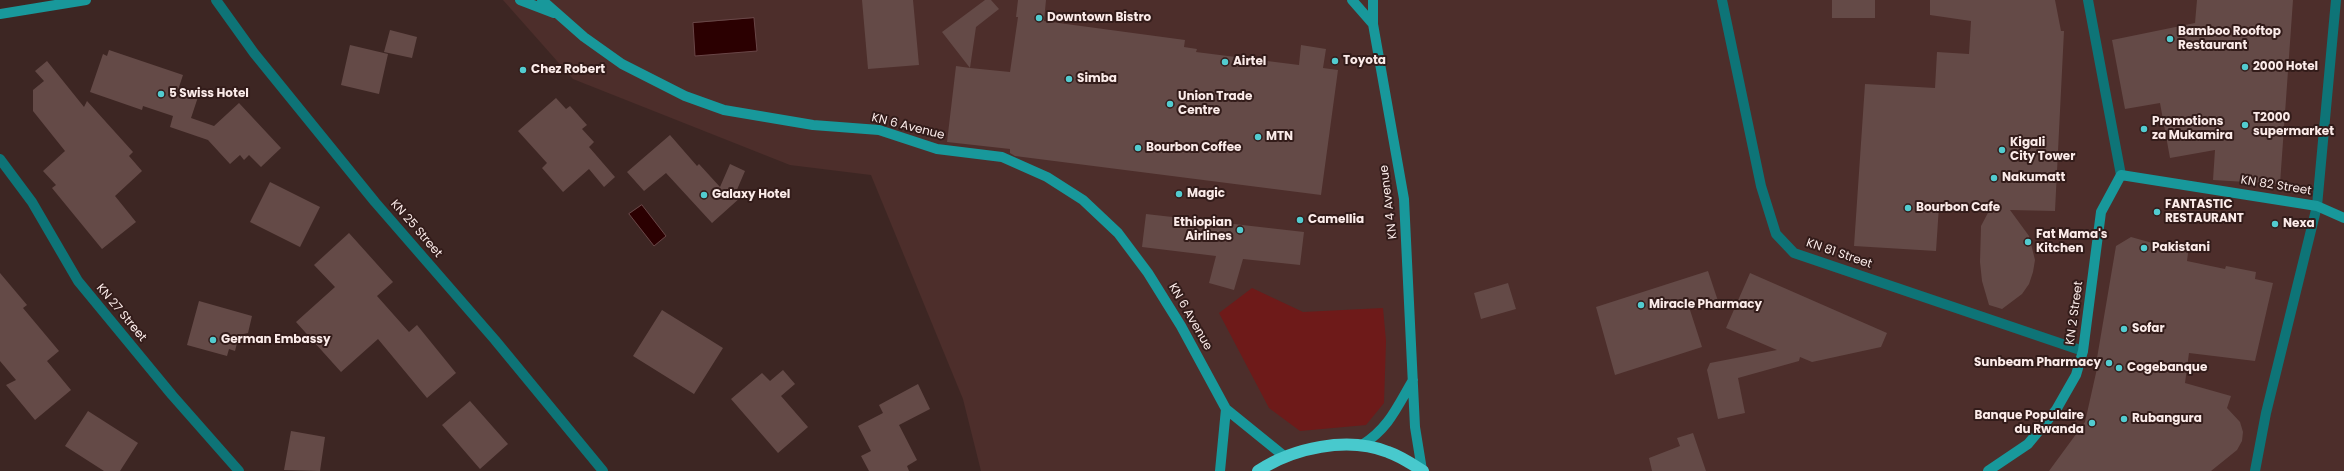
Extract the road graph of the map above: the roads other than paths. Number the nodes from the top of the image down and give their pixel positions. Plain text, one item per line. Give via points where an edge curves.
1 (86, 0) edge
2 (216, 0) edge
3 (520, 0) edge
4 (542, 0) edge
5 (1352, 0) edge
6 (1374, 0) edge
7 (1722, 0) edge
8 (2088, 0) edge
9 (2336, 0) edge
10 (0, 14) edge
11 (556, 14) junction
12 (1373, 24) junction
13 (0, 159) edge
14 (2121, 175) junction
15 (2317, 206) junction
16 (2344, 218) edge
17 (2083, 351) junction
18 (1413, 380) junction
19 (1226, 410) junction
20 (1362, 445) junction
21 (1284, 456) junction
22 (239, 471) edge
23 (603, 471) edge
24 (1220, 471) edge
25 (1258, 471) edge
26 (1422, 471) edge
27 (1988, 471) edge
28 (2255, 471) edge

1 - 10 main road
2 - 23 street, KN 25 Street via 254,52 370,196 495,340
3 - 11 main road
4 - 11 main road, KN 6 Avenue
5 - 12 main road
6 - 12 main road, KN 4 Avenue
7 - 17 street, KN 81 Street via 1761,186 1776,234 1794,253
8 - 14 street
9 - 15 street, KN 82 Street
11 - 19 main road, KN 6 Avenue via 622,64 685,96 724,110 813,125 878,130 937,148 1002,157 1047,177 1083,200 1118,233 1148,273 1182,326
12 - 18 main road, KN 4 Avenue via 1404,199
13 - 22 street, KN 27 Street via 32,202 78,281
14 - 15 main road, KN 82 Street
14 - 17 main road, KN 2 Street via 2101,212
15 - 16 main road
15 - 28 street via 2266,414
17 - 27 main road, KN 2 Street via 2076,375 2056,410 2028,444
18 - 20 main road via 1392,417 1378,435
18 - 26 main road, KN 4 Avenue via 1415,427
19 - 21 main road, KN 6 Avenue
19 - 24 main road
20 - 21 highway via 1309,448
20 - 26 highway via 1388,452
21 - 25 highway

